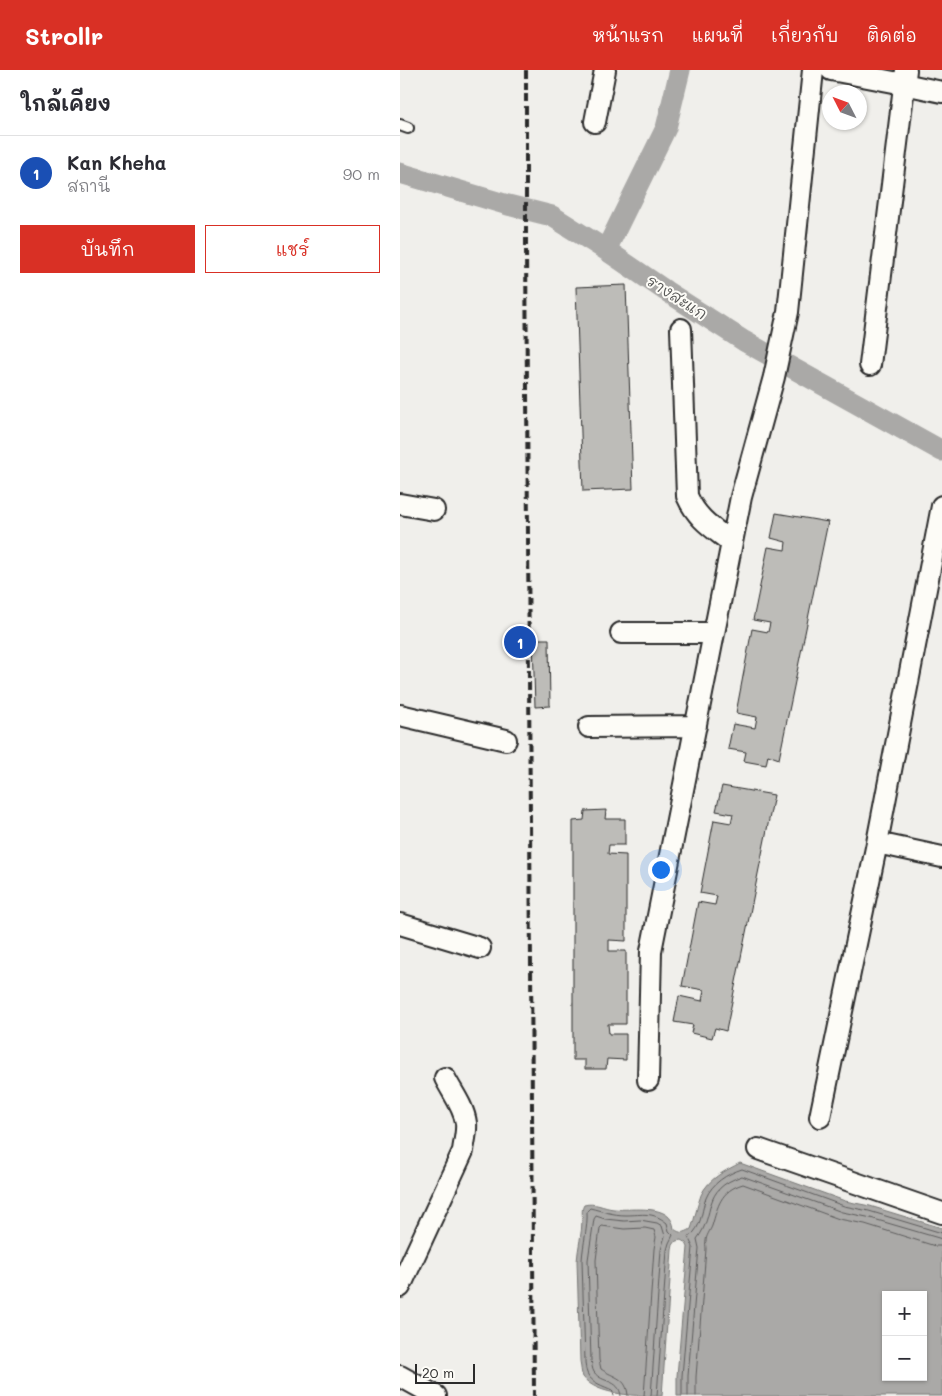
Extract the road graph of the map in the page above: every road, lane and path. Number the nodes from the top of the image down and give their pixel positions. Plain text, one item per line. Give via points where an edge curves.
1 (606, 70) edge
2 (814, 70) edge
3 (831, 70) edge
4 (905, 77) edge
5 (942, 92) edge
6 (595, 122) dead end
7 (681, 329) dead end
8 (870, 365) dead end
9 (400, 504) edge
10 (942, 506) edge
11 (434, 510) dead end
12 (732, 543) junction
13 (621, 633) dead end
14 (714, 633) junction
15 (400, 714) edge
16 (696, 726) junction
17 (589, 727) dead end
18 (506, 740) dead end
19 (877, 843) junction
20 (942, 857) edge
21 (402, 931) edge
22 (480, 948) dead end
23 (445, 1078) dead end
24 (648, 1080) dead end
25 (820, 1117) dead end
26 (758, 1149) dead end
27 (942, 1213) edge
28 (400, 1287) edge
29 (400, 1376) edge
30 (436, 1396) edge

1 - 6 street
2 - 12 street via 788,312
3 - 4 street
4 - 5 street
4 - 8 street
7 - 12 street via 687,496 702,519
9 - 11 street
10 - 19 street
12 - 14 street
13 - 14 street
14 - 16 street
15 - 18 street
16 - 17 street
16 - 24 street via 651,951
19 - 20 street
19 - 25 street
21 - 22 street
23 - 28 street via 464,1114 466,1132 462,1151
26 - 27 street
29 - 30 street

